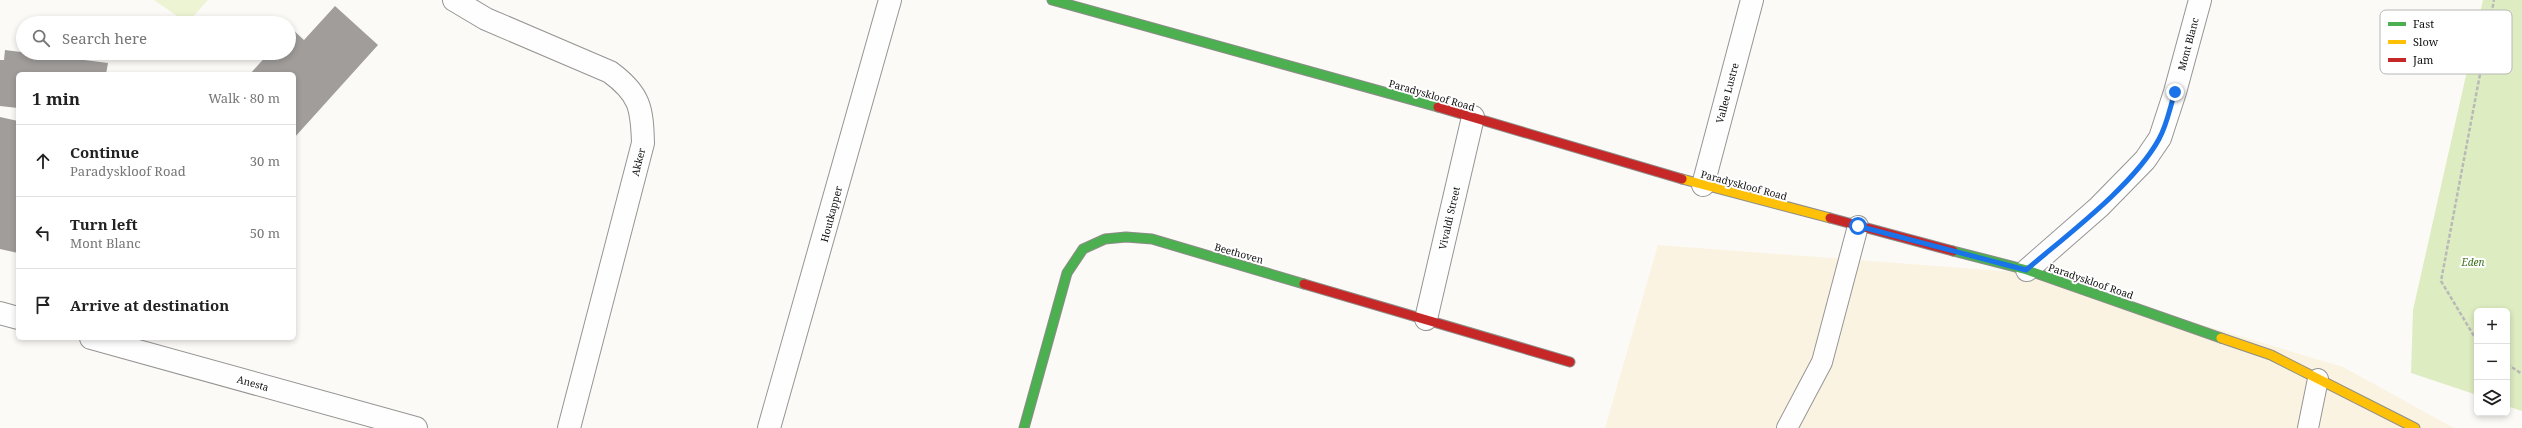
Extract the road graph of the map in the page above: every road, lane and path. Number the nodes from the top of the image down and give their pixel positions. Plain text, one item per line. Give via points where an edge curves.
1 (454, 0) edge
2 (890, 0) edge
3 (1052, 0) edge
4 (1752, 0) edge
5 (2200, 0) edge
6 (2494, 0) edge
7 (2492, 10) edge
8 (2480, 74) edge
9 (1472, 117) junction
10 (1703, 186) junction
11 (1858, 226) junction
12 (2026, 270) junction
13 (0, 313) edge
14 (16, 317) edge
15 (1426, 319) junction
16 (2474, 336) edge
17 (98, 340) edge
18 (1570, 362) dead end
19 (2510, 366) edge
20 (2522, 374) edge
21 (2318, 379) junction
22 (416, 428) edge
23 (569, 428) edge
24 (769, 428) edge
25 (1024, 428) edge
26 (1787, 428) edge
27 (2308, 428) edge
28 (2415, 428) edge

1 - 23 street, Akker via 486,19 610,72 628,85 642,112 643,143
2 - 24 street, Houtkapper
3 - 9 street, Paradyskloof Road
4 - 10 street, Vallee Lustre
5 - 12 street, Mont Blanc via 2160,138 2145,160 2099,207
6 - 7 path
8 - 16 path via 2441,281
9 - 10 street, Paradyskloof Road
9 - 15 street, Vivaldi Street
10 - 11 street, Paradyskloof Road
11 - 12 street, Paradyskloof Road
11 - 26 lane via 1822,362
12 - 21 street, Paradyskloof Road via 2271,355
13 - 14 street
15 - 18 street, Beethoven
15 - 25 street, Beethoven via 1152,239 1105,239 1083,249 1067,273
17 - 22 street, Anesta
19 - 20 path
21 - 27 lane
21 - 28 street, Paradyskloof Road

